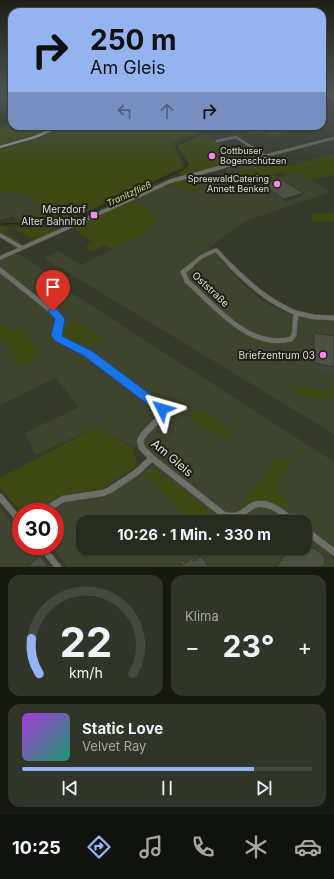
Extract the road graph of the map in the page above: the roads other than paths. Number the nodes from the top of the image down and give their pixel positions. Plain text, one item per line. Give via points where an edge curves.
1 (52, 130) edge
2 (334, 138) edge
3 (217, 142) dead end
4 (0, 147) edge
5 (265, 156) junction
6 (0, 235) edge
7 (22, 248) junction
8 (0, 258) edge
9 (0, 270) edge
10 (296, 313) junction
11 (334, 318) edge
12 (152, 458) junction
13 (0, 497) edge
14 (56, 503) edge
15 (12, 511) edge
16 (224, 515) edge
17 (242, 515) edge
18 (284, 515) edge
19 (312, 535) edge
20 (334, 552) edge
21 (48, 555) edge
22 (58, 567) edge

1 - 4 main road
2 - 5 street
3 - 5 street via 236,137
5 - 7 street via 178,178
6 - 7 street
7 - 8 street
9 - 12 street, Am Gleis via 59,316 56,335 58,339 88,354 162,409 161,416 140,439 141,447
10 - 10 street, Oststraße via 262,296 216,250 201,257 183,272 187,281 246,332 280,342 291,339 294,335
10 - 11 street, Oststraße
12 - 14 street via 137,472 110,490 63,498
12 - 16 street, Am Gleis
13 - 15 street
17 - 18 street, Am Gleis via 251,506 263,503
19 - 20 street
21 - 22 street

